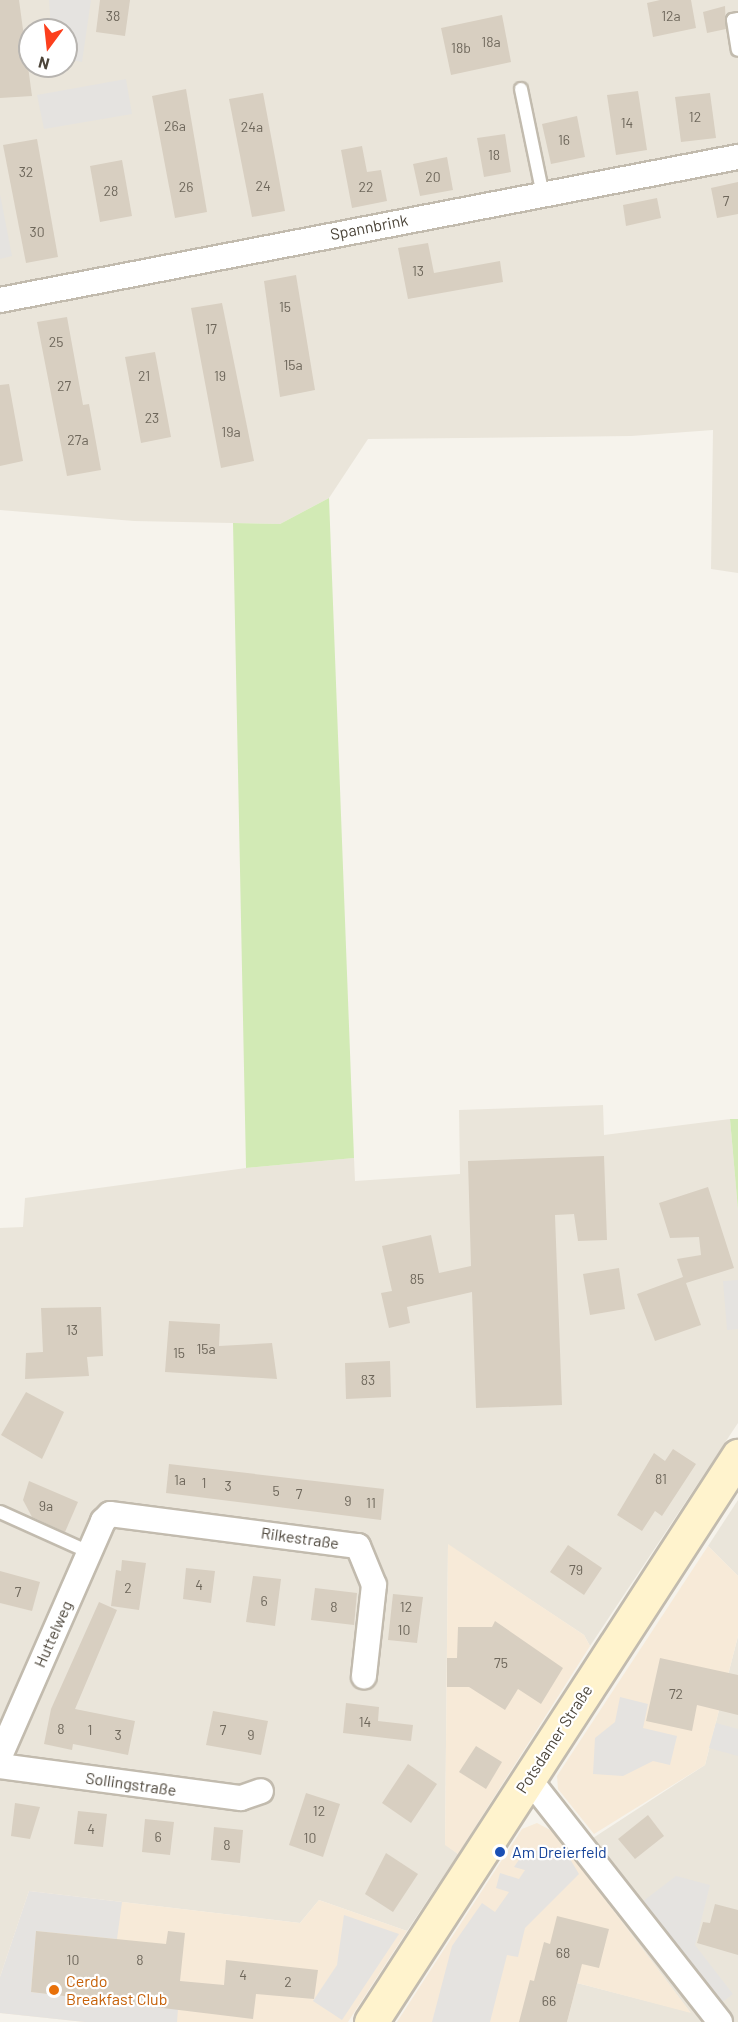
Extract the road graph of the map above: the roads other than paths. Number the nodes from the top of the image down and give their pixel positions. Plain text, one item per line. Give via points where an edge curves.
1 (738, 19) edge
2 (738, 50) edge
3 (521, 89) dead end
4 (738, 157) edge
5 (543, 195) junction
6 (0, 300) edge
7 (738, 1456) edge
8 (0, 1512) edge
9 (110, 1514) joint
10 (89, 1552) junction
11 (364, 1676) dead end
12 (5, 1731) edge
13 (0, 1756) edge
14 (0, 1766) edge
15 (529, 1779) junction
16 (261, 1791) dead end
17 (371, 2022) edge
18 (720, 2022) edge

1 - 2 lane via 733,20
3 - 5 lane
4 - 5 street, Spannbrink
5 - 6 street, Spannbrink
7 - 15 street, Potsdamer Straße
8 - 10 lane
9 - 10 street, Huttelweg
9 - 11 street, Rilkestraße via 358,1546 374,1585
10 - 12 street, Huttelweg
12 - 13 street, Huttelweg
14 - 16 street, Sollingstraße via 241,1798
15 - 17 street, Potsdamer Straße
15 - 18 street

